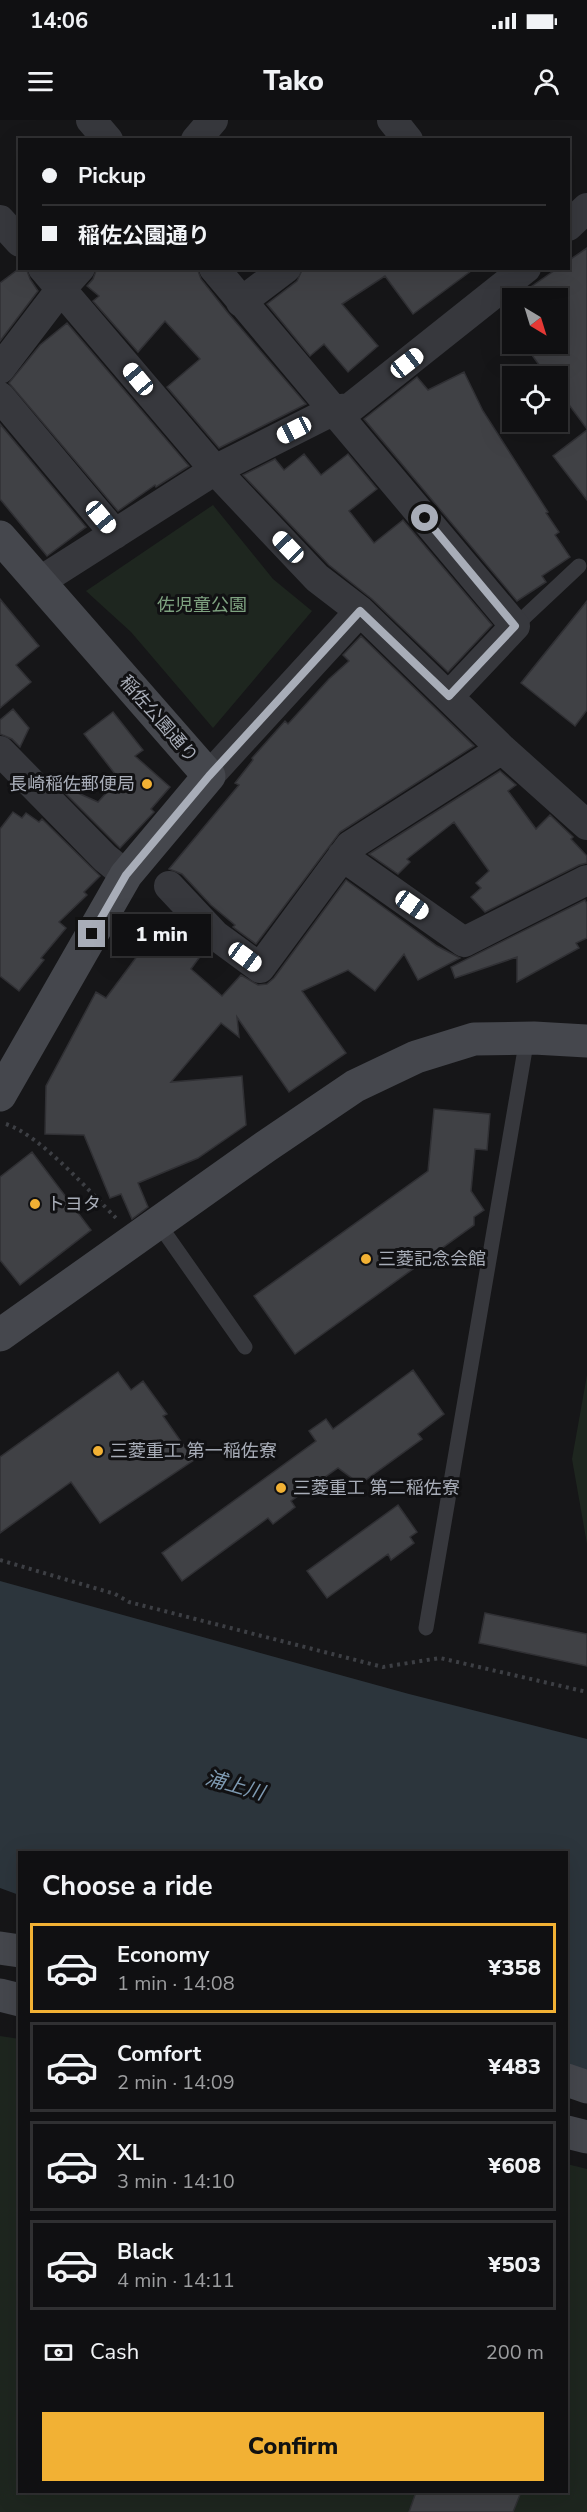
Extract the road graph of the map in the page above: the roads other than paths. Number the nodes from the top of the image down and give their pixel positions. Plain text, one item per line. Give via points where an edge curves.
1 (91, 120) edge
2 (213, 120) edge
3 (392, 120) edge
4 (106, 138) edge
5 (198, 138) edge
6 (406, 138) edge
7 (587, 208) edge
8 (0, 220) edge
9 (570, 224) edge
10 (18, 240) edge
11 (216, 270) edge
12 (282, 270) edge
13 (523, 270) edge
14 (61, 275) edge
15 (241, 302) junction
16 (0, 369) edge
17 (0, 397) edge
18 (334, 410) junction
19 (215, 470) junction
20 (115, 534) junction
21 (0, 537) edge
22 (579, 566) dead end
23 (39, 582) junction
24 (360, 611) junction
25 (515, 626) junction
26 (449, 696) junction
27 (502, 749) junction
28 (0, 751) edge
29 (209, 776) junction
30 (587, 825) edge
31 (342, 856) junction
32 (126, 875) junction
33 (587, 880) edge
34 (169, 886) dead end
35 (527, 1038) junction
36 (587, 1041) edge
37 (0, 1095) edge
38 (147, 1230) junction
39 (0, 1335) edge
40 (245, 1347) dead end
41 (426, 1628) dead end
42 (0, 1948) edge
43 (18, 1952) edge
44 (0, 1995) edge
45 (18, 2000) edge
46 (568, 2080) edge
47 (587, 2087) edge
48 (568, 2132) edge
49 (587, 2137) edge

1 - 4 street
2 - 5 street
3 - 6 street
7 - 9 street
8 - 10 street
11 - 15 street
12 - 15 street
13 - 18 street via 350,408
14 - 16 street
14 - 19 street
15 - 18 street
17 - 20 street
18 - 19 street
18 - 25 street
19 - 20 street
19 - 24 street via 317,578
20 - 23 street
21 - 23 street, 稲佐公園通り
22 - 25 lane
23 - 29 street, 稲佐公園通り
24 - 26 street
24 - 29 street
25 - 26 street
26 - 27 street
27 - 30 street
27 - 31 street via 350,846
28 - 32 street
29 - 32 street, 稲佐公園通り
31 - 33 street via 464,942
31 - 34 street via 260,968 215,935
32 - 37 street, 稲佐公園通り
35 - 36 street
35 - 38 street via 474,1039 416,1057 355,1086
35 - 41 lane
38 - 39 street
38 - 40 lane
42 - 43 street
44 - 45 street
46 - 47 street
48 - 49 street

